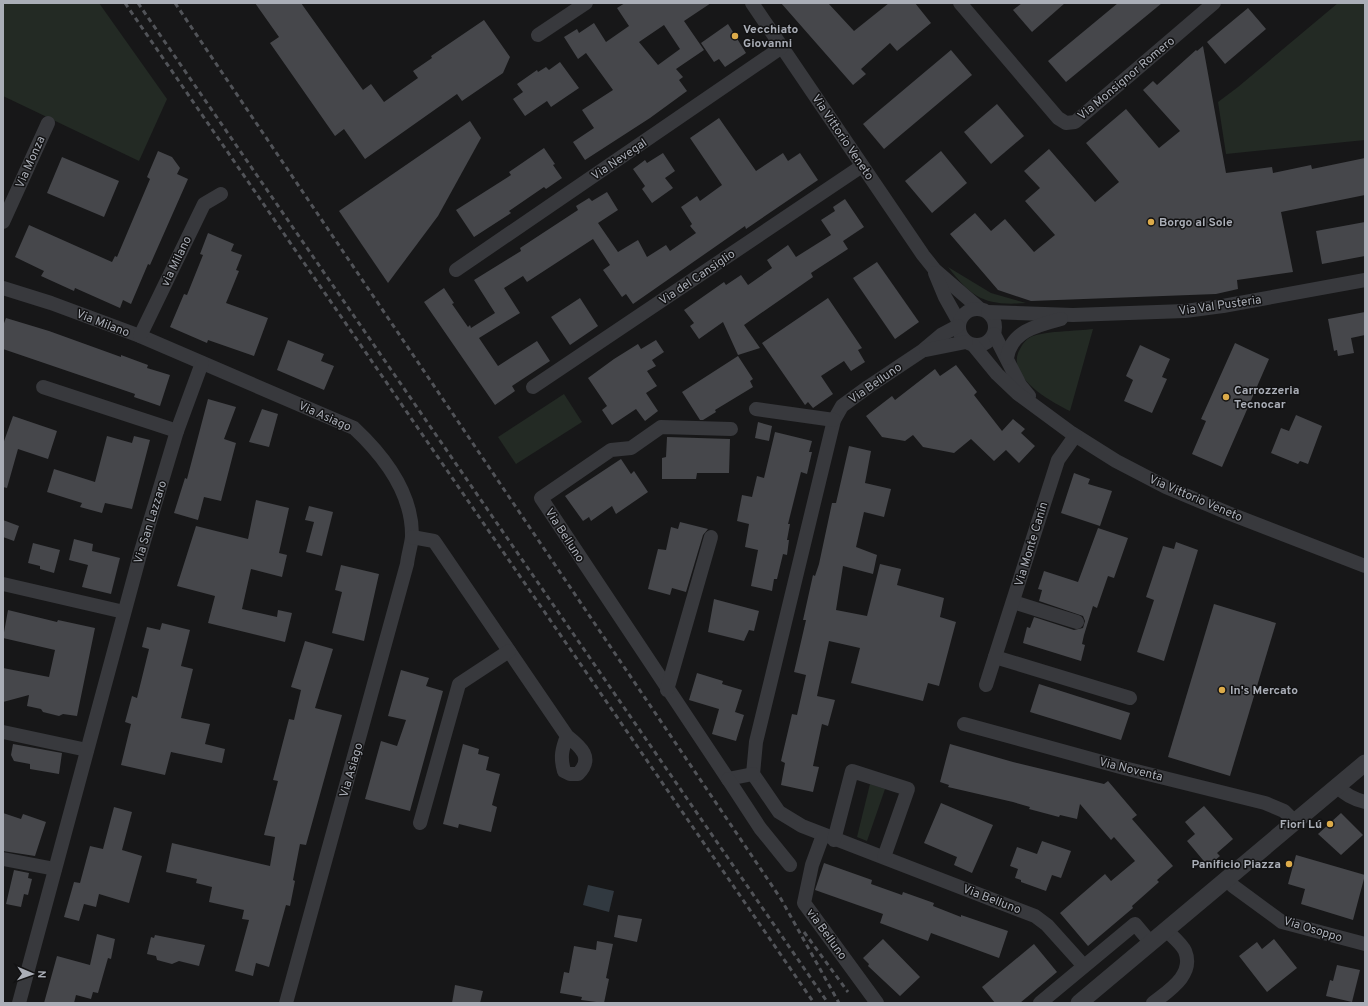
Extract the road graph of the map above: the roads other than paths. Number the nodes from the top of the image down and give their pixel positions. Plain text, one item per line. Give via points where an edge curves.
1 (586, 3) edge
2 (752, 3) edge
3 (1214, 3) edge
4 (965, 5) edge
5 (538, 35) dead end
6 (782, 47) junction
7 (48, 123) dead end
8 (862, 166) junction
9 (220, 194) dead end
10 (3, 222) edge
11 (456, 270) dead end
12 (935, 270) junction
13 (1365, 280) edge
14 (3, 288) edge
15 (984, 311) junction
16 (1073, 315) junction
17 (959, 324) junction
18 (994, 334) junction
19 (140, 336) junction
20 (970, 344) junction
21 (922, 351) junction
22 (1007, 358) junction
23 (202, 362) junction
24 (43, 387) dead end
25 (532, 387) dead end
26 (1038, 408) junction
27 (756, 409) dead end
28 (834, 420) junction
29 (731, 429) dead end
30 (177, 431) junction
31 (1076, 436) junction
32 (412, 537) junction
33 (711, 538) dead end
34 (1365, 566) edge
35 (3, 584) edge
36 (1013, 602) junction
37 (124, 612) junction
38 (1077, 622) dead end
39 (509, 651) junction
40 (995, 657) junction
41 (986, 685) dead end
42 (667, 690) junction
43 (1130, 698) dead end
44 (964, 724) dead end
45 (3, 732) edge
46 (567, 736) dead end
47 (87, 750) junction
48 (1365, 763) edge
49 (753, 774) junction
50 (728, 779) junction
51 (1337, 786) junction
52 (1365, 802) edge
53 (1294, 822) junction
54 (420, 823) dead end
55 (829, 838) junction
56 (884, 857) junction
57 (3, 859) edge
58 (790, 865) dead end
59 (55, 869) junction
60 (1226, 879) junction
61 (1166, 930) junction
62 (1151, 943) junction
63 (1365, 944) edge
64 (1083, 966) junction
65 (19, 1003) edge
66 (286, 1003) edge
67 (877, 1003) edge
68 (1040, 1003) edge
69 (1079, 1003) edge
70 (1153, 1003) edge

1 - 5 street
2 - 6 street, Via Vittorio Veneto
3 - 4 street, Via Monsignor Romero via 1075,122 1066,123 1058,118
6 - 8 street, Via Vittorio Veneto
6 - 11 street, Via Nevegal
7 - 10 street, Via Monza
8 - 12 street, Via Vittorio Veneto
8 - 25 street, Via del Cansiglio
9 - 19 street, via Milano via 204,204
12 - 15 street, Via Vittorio Veneto
12 - 17 street, Via Vittorio Veneto via 944,297
13 - 16 street, Via Val Pusteria via 1185,311
14 - 19 street, Via Milano via 52,303
15 - 16 street, Via Val Pusteria
15 - 17 street via 974,309 965,313
15 - 18 street, Via Vittorio Veneto via 995,322
16 - 22 street, Via Val Pusteria via 1019,335 1009,348
17 - 20 street, Via Vittorio Veneto via 959,332
17 - 21 street, Via Belluno
18 - 20 street via 986,344
18 - 22 street, Via Vittorio Veneto
19 - 23 street, Via Milano
20 - 21 street, Via Belluno via 937,346
20 - 26 street, Via Vittorio Veneto via 1017,393
21 - 28 street, Via Belluno via 842,406
22 - 26 street, Via Vittorio Veneto via 1020,385
23 - 30 street, Via San Lazzaro
23 - 32 street, Via Asiago via 354,428 374,446 394,473 405,501
24 - 30 street
26 - 31 street, Via Vittorio Veneto
27 - 28 street
28 - 49 street, Via Belluno via 756,742
29 - 42 street, Via Belluno via 661,427 631,448 611,450 541,498
30 - 37 street, Via San Lazzaro
31 - 34 street, Via Vittorio Veneto via 1116,461 1166,486
31 - 36 street, Via Monte Canin via 1058,460
32 - 39 street via 434,541
32 - 66 street, Via Asiago via 407,564
33 - 42 street
35 - 37 street
36 - 38 street
36 - 40 street, Via Monte Canin
37 - 47 street, Via San Lazzaro
39 - 46 street
39 - 54 street via 459,684
40 - 41 street, Via Monte Canin
40 - 43 street
42 - 50 street, Via Belluno
44 - 53 street, Via Noventa via 1265,803 1284,811
45 - 47 street
47 - 59 street, Via San Lazzaro
48 - 51 street
49 - 50 street
49 - 55 street, Via Belluno via 779,812
50 - 58 street, Via Belluno via 760,828
51 - 52 street via 1355,800
51 - 53 street
53 - 60 street
55 - 56 street, Via Belluno
55 - 56 street via 852,771 908,789
55 - 67 street, via Belluno via 812,865 804,903
56 - 64 street, Via Belluno via 1035,916 1047,925
57 - 59 street
59 - 65 street, Via San Lazzaro
60 - 61 street
60 - 63 street, Via Osoppo via 1282,922
61 - 62 street
61 - 70 street via 1185,951 1187,963 1181,979
62 - 64 street via 1135,924
62 - 69 street
64 - 68 street

